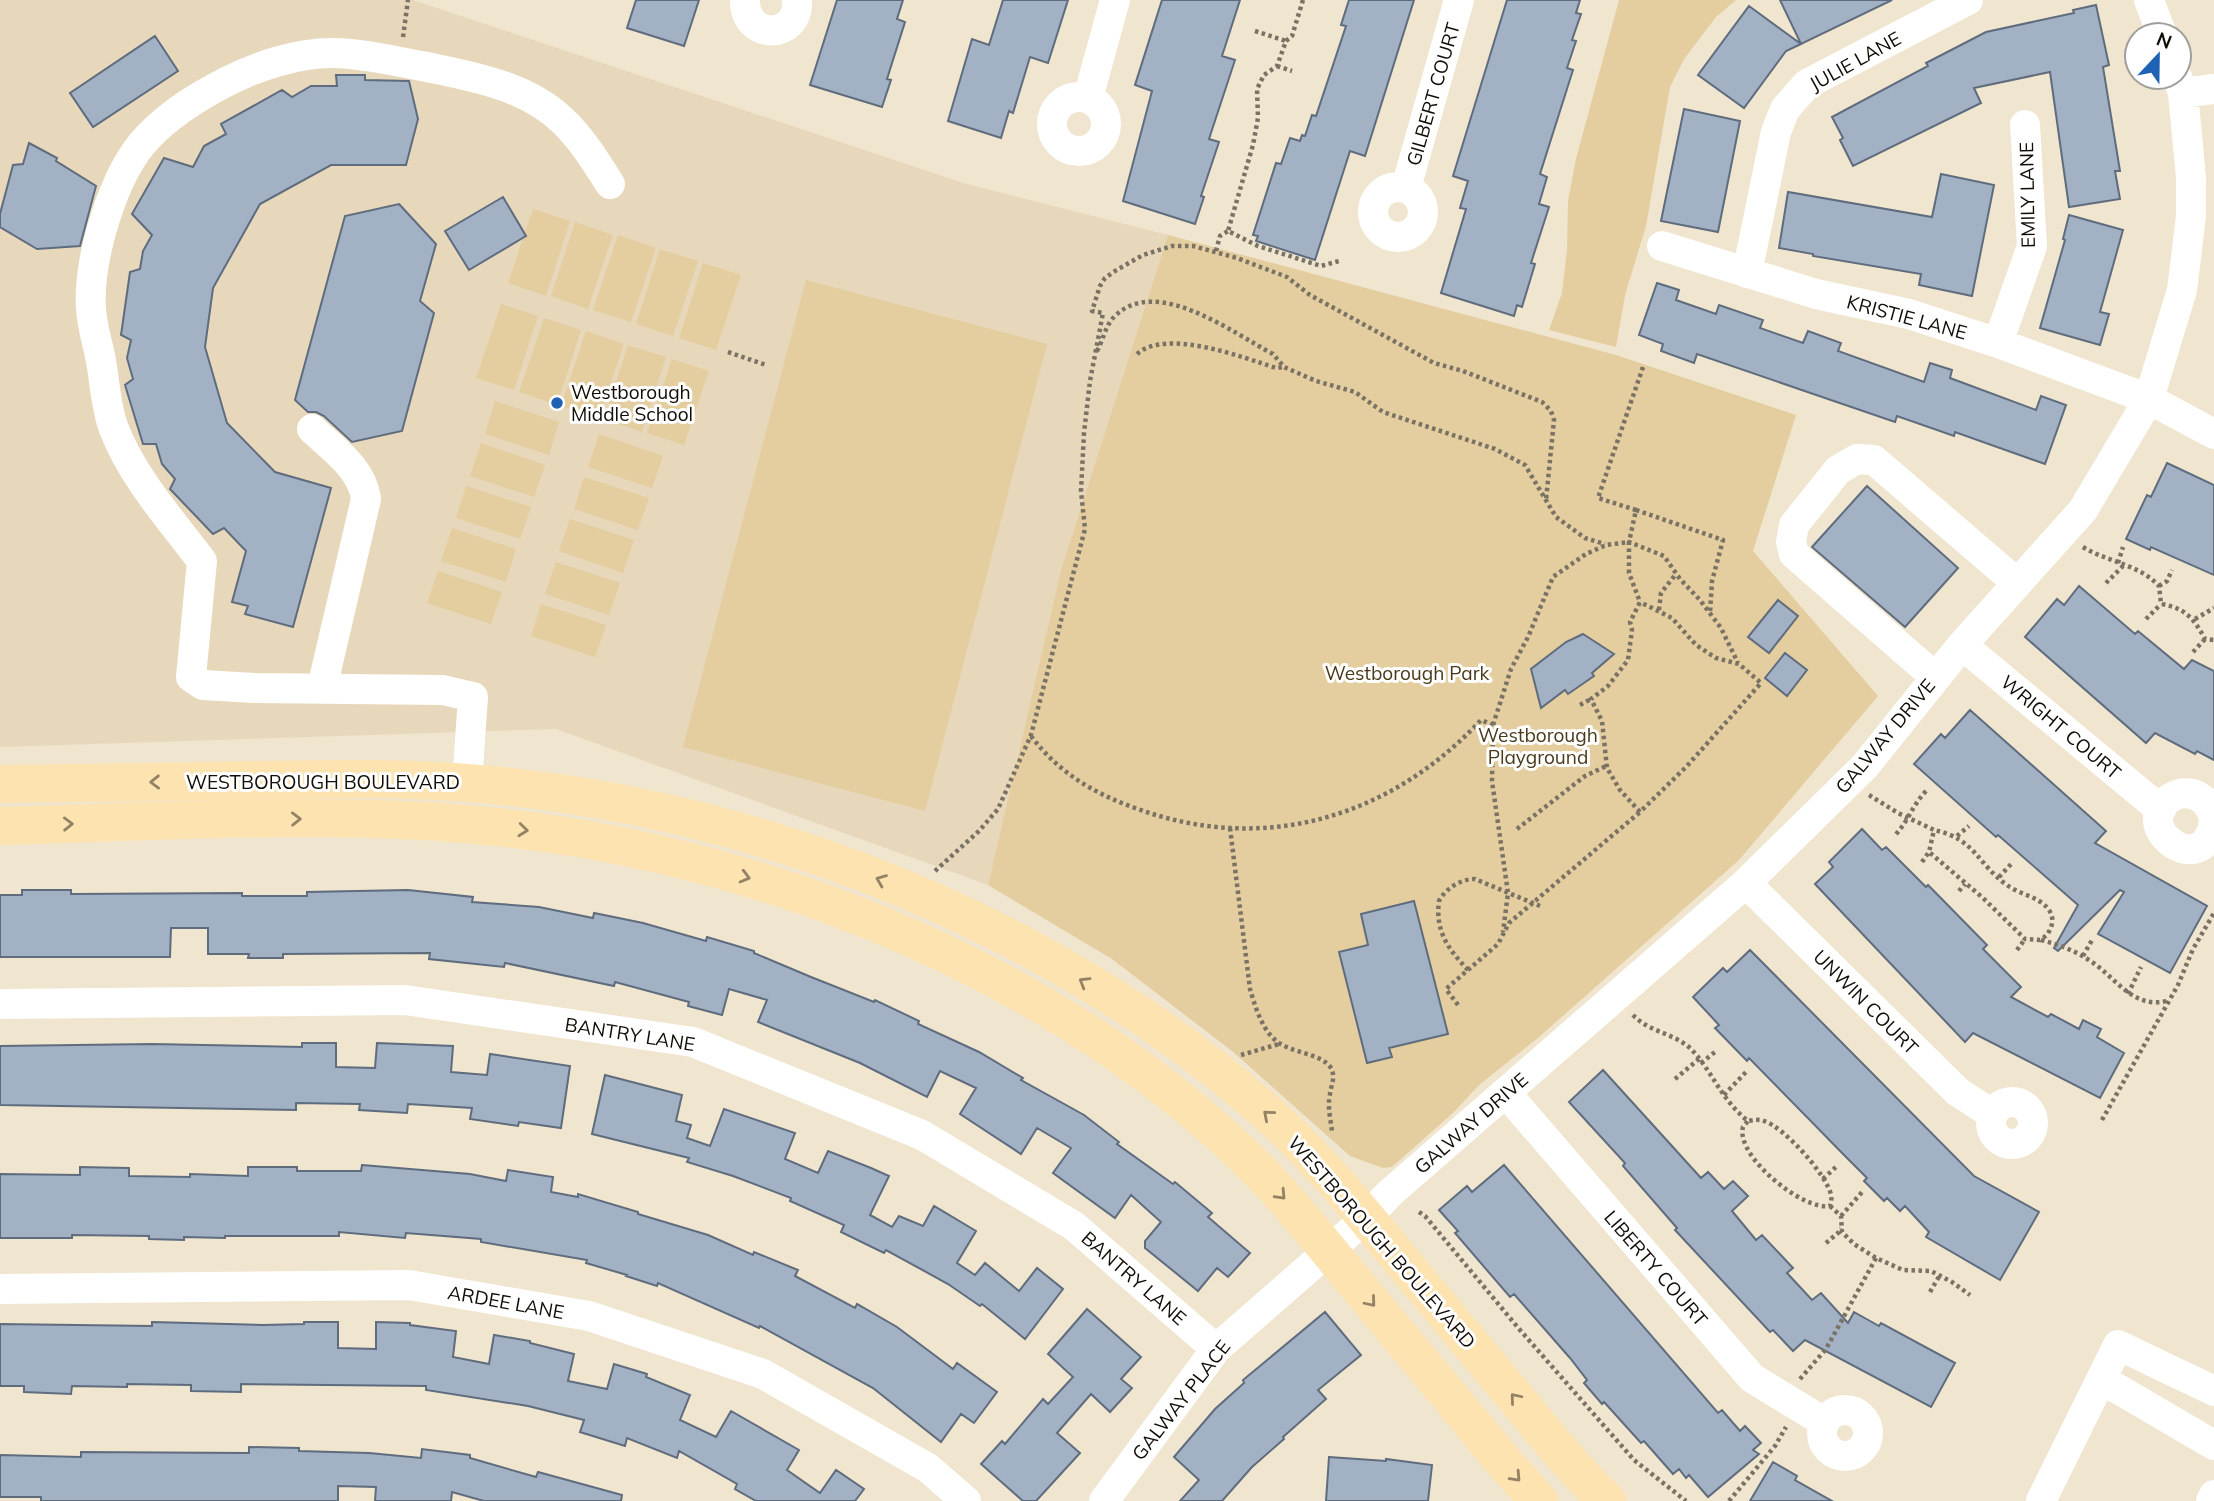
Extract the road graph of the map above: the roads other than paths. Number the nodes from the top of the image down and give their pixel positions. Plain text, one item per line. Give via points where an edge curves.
1 (745, 0) edge
2 (797, 0) edge
3 (1115, 0) edge
4 (1459, 0) edge
5 (1968, 0) edge
6 (2149, 0) edge
7 (2157, 21) edge
8 (2193, 87) edge
9 (2214, 89) edge
10 (2181, 91) edge
11 (1088, 98) dead end
12 (2025, 125) dead end
13 (610, 184) dead end
14 (1406, 188) dead end
15 (1662, 246) dead end
16 (1747, 273) junction
17 (1998, 343) junction
18 (2149, 399) junction
19 (312, 429) dead end
20 (2214, 434) edge
21 (2017, 583) junction
22 (1962, 645) junction
23 (1936, 677) junction
24 (322, 688) junction
25 (467, 783) junction
26 (0, 784) edge
27 (2161, 810) junction
28 (2214, 821) edge
29 (0, 826) edge
30 (1746, 883) junction
31 (0, 1003) edge
32 (1506, 1093) junction
33 (1992, 1114) dead end
34 (1366, 1218) junction
35 (1327, 1249) junction
36 (0, 1289) edge
37 (1216, 1349) junction
38 (2101, 1379) junction
39 (2214, 1391) edge
40 (1824, 1422) dead end
41 (2214, 1445) edge
42 (2214, 1495) edge
43 (967, 1501) edge
44 (1104, 1501) edge
45 (1539, 1501) edge
46 (1607, 1501) edge
47 (2041, 1501) edge
48 (2211, 1501) edge

1 - 2 street via 750,21 768,31 788,25 795,17
3 - 11 street
4 - 14 street, GILBERT COURT
5 - 16 street, JULIE LANE via 1807,84 1785,109 1776,132
6 - 7 street
8 - 9 street
10 - 18 street, GALWAY DRIVE via 2191,178 2188,241 2182,290
12 - 17 street, EMILY LANE via 2032,246
13 - 24 street via 589,150 562,120 513,90 444,71 332,53 248,71 190,100 146,138 117,183 100,232 91,309 114,428 140,477 202,561 191,677 203,685
15 - 16 street, KRISTIE LANE
16 - 17 street, KRISTIE LANE via 1909,314
17 - 18 street, KRISTIE LANE
18 - 20 street, KRISTIE LANE
18 - 21 street, GALWAY DRIVE via 2083,510
19 - 24 street via 353,468 366,499
21 - 22 street, GALWAY DRIVE
21 - 23 street via 1874,460 1857,459 1838,470 1794,525 1794,554
22 - 23 street, GALWAY DRIVE
22 - 27 street, WRIGHT COURT
23 - 30 street, GALWAY DRIVE via 1865,766
24 - 25 street via 443,691 473,697
25 -> 26 main road, WESTBOROUGH BOULEVARD via 393,779
34 -> 25 main road, WESTBOROUGH BOULEVARD via 1277,1122 1177,1042 1066,971 946,907 831,860 692,819 542,790
27 - 28 street via 2176,795 2197,795 2212,811
27 - 28 street via 2160,832 2175,847 2197,847 2212,832
29 -> 35 main road, WESTBOROUGH BOULEVARD via 322,818 458,823 608,844 751,878 931,946 1096,1040 1226,1140
30 - 32 street, GALWAY DRIVE
30 - 33 street, UNWIN COURT via 1958,1092
31 - 37 street, BANTRY LANE via 405,1000 693,1042 922,1135 1074,1226
32 - 34 street, GALWAY DRIVE
32 - 40 street, LIBERTY COURT via 1752,1378
34 - 35 street, GALWAY DRIVE
46 -> 34 main road, WESTBOROUGH BOULEVARD
35 - 37 street, GALWAY PLACE
35 -> 45 main road, WESTBOROUGH BOULEVARD
36 - 43 street, ARDEE LANE via 409,1285 589,1316 763,1374 928,1468
37 - 44 street, GALWAY PLACE
38 - 39 street via 2118,1345
38 - 41 street
38 - 47 street
42 - 48 street

